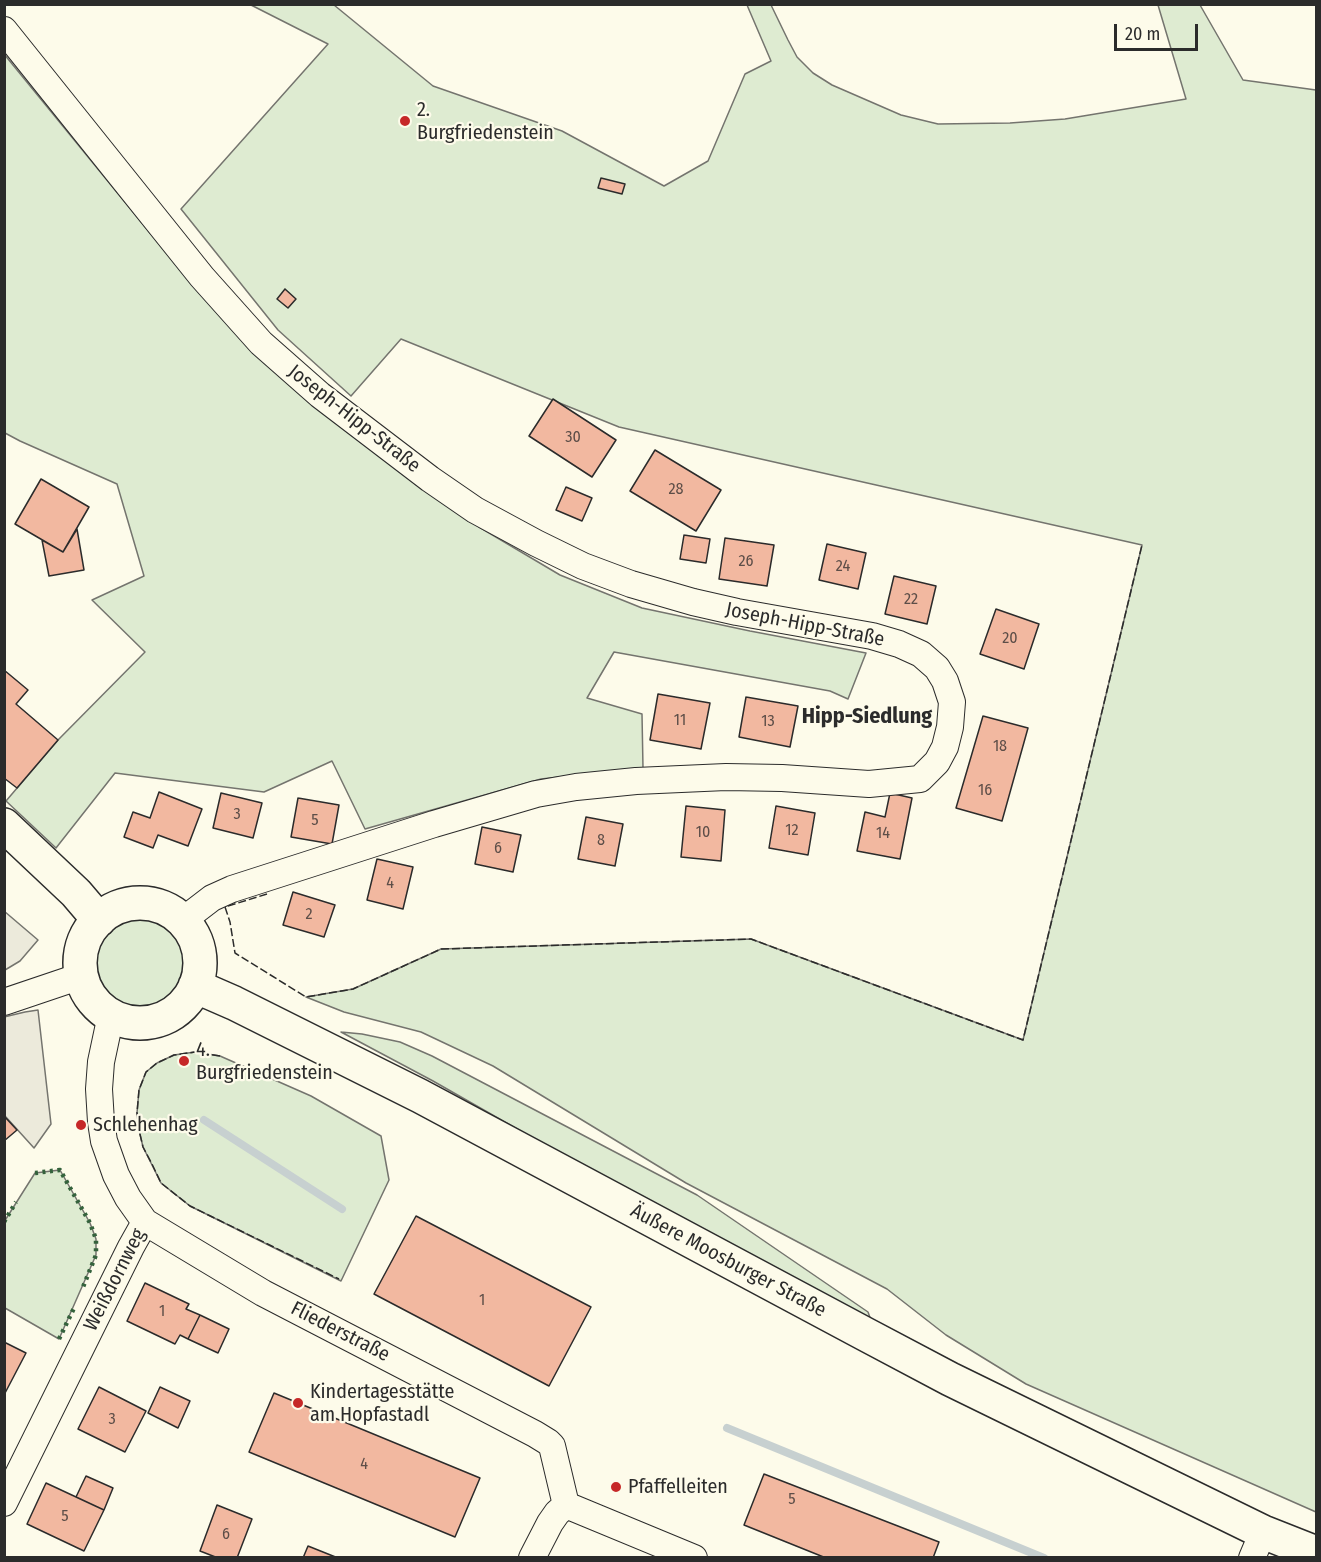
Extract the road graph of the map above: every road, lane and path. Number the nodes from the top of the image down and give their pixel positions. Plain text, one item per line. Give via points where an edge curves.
1 (4, 30) edge
2 (4, 825) edge
3 (99, 920) junction
4 (182, 921) junction
5 (81, 976) junction
6 (195, 986) junction
7 (4, 1002) edge
8 (111, 1015) junction
9 (145, 1222) junction
10 (4, 1503) edge
11 (566, 1505) junction
12 (1257, 1545) edge
13 (1317, 1553) edge
14 (532, 1557) edge
15 (694, 1557) edge
16 (1306, 1557) edge

1 - 4 street, Joseph-Hipp-Straße via 202,277 261,343 320,395 430,479 475,510 536,543 631,584 726,610 899,644 921,654 937,668 952,702 945,747 937,762 920,778 869,784 726,777 636,781 536,794 232,890 212,898
2 - 3 street
3 - 4 street via 109,911 141,903 158,906
3 - 5 street via 83,945
4 - 6 street via 195,938 200,954 200,974
5 - 7 street
5 - 8 street via 89,995
6 - 8 street via 179,1010 161,1020 141,1024 120,1021
6 - 12 street, Äußere Moosburger Straße via 420,1096
8 - 9 street, Weißdornweg via 100,1062 104,1141 116,1175
9 - 10 street, Weißdornweg
9 - 11 street, Fliederstraße via 263,1293 548,1442 554,1452
11 - 14 street via 550,1522
11 - 15 street
12 - 13 street, Äußere Moosburger Straße
12 - 16 street, Äußere Moosburger Straße

